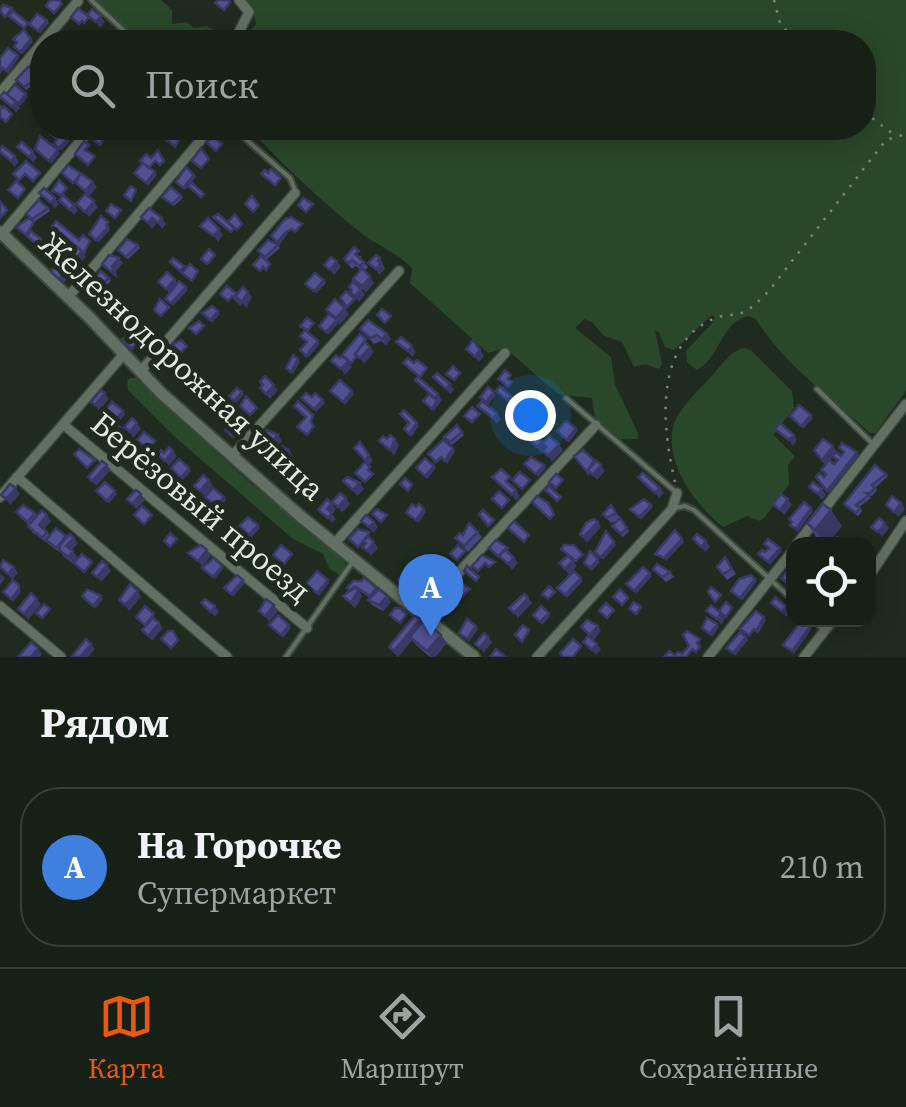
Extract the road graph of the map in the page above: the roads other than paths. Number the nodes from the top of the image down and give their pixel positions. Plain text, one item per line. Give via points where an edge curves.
1 (79, 0) edge
2 (90, 0) edge
3 (242, 3) edge
4 (54, 30) edge
5 (123, 30) edge
6 (240, 30) edge
7 (30, 58) edge
8 (0, 93) edge
9 (81, 140) edge
10 (201, 140) edge
11 (247, 140) edge
12 (295, 193) joint
13 (1, 233) edge
14 (399, 272) dead end
15 (69, 296) junction
16 (505, 353) dead end
17 (124, 354) junction
18 (140, 372) junction
19 (817, 389) dead end
20 (566, 398) dead end
21 (904, 410) edge
22 (64, 424) junction
23 (596, 425) junction
24 (875, 447) junction
25 (232, 456) junction
26 (17, 478) junction
27 (677, 493) joint
28 (0, 497) edge
29 (672, 510) junction
30 (906, 522) edge
31 (804, 537) edge
32 (335, 543) junction
33 (355, 559) junction
34 (786, 559) edge
35 (876, 566) edge
36 (770, 579) junction
37 (786, 594) edge
38 (0, 606) edge
39 (420, 613) junction
40 (820, 627) edge
41 (827, 627) edge
42 (306, 628) junction
43 (824, 630) junction
44 (61, 657) edge
45 (227, 657) edge
46 (286, 657) edge
47 (474, 657) edge
48 (537, 657) edge
49 (708, 657) edge
50 (804, 657) edge

1 - 4 street
2 - 5 lane
3 - 6 street via 248,15
7 - 8 street
9 - 13 street
10 - 15 street
11 - 12 lane via 290,178
12 - 18 street
13 - 15 street, Железнодорожная улица
14 - 25 street
15 - 17 street, Железнодорожная улица
16 - 32 street
17 - 18 street, Железнодорожная улица
17 - 22 street
18 - 25 street, Железнодорожная улица
19 - 24 lane
20 - 23 lane
21 - 24 street
22 - 26 street
22 - 42 street, Берёзовый проезд
23 - 27 lane
23 - 39 street
24 - 31 street
25 - 32 street, Железнодорожная улица
26 - 28 street
26 - 45 street
27 - 29 street
29 - 36 lane via 694,510
29 - 48 street
30 - 35 street
32 - 33 street, Железнодорожная улица
33 - 39 street, Железнодорожная улица
33 - 42 lane
34 - 36 street
36 - 37 lane
36 - 49 street
38 - 44 street
39 - 47 street, Железнодорожная улица
40 - 43 lane
41 - 43 street
42 - 46 lane
43 - 50 street

